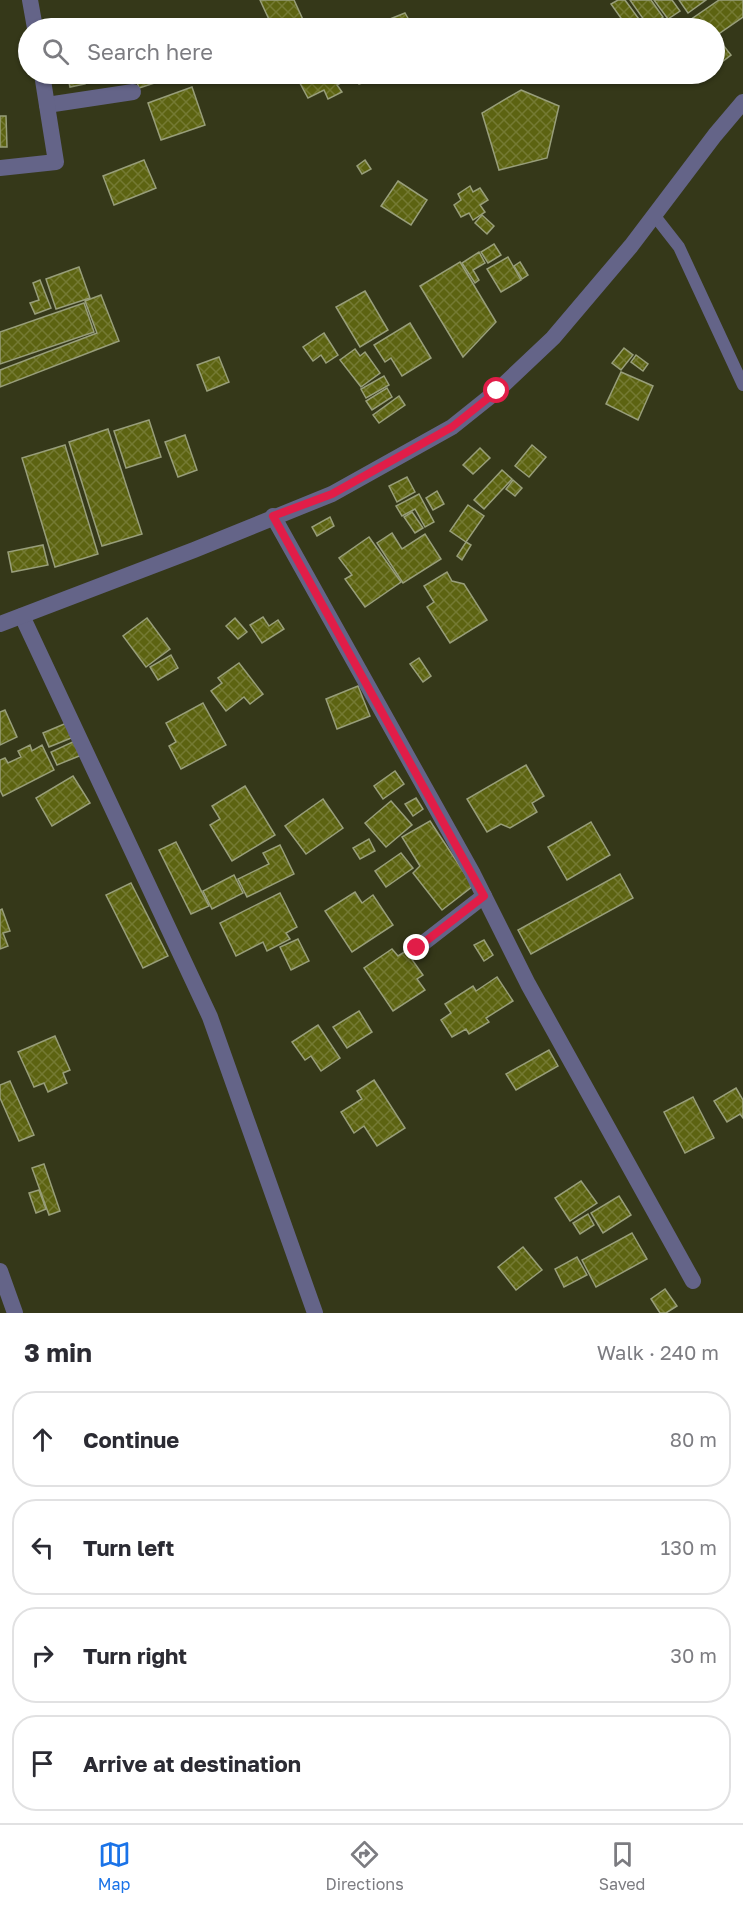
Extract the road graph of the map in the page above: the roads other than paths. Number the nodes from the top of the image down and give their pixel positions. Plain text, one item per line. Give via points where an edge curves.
1 (30, 0) edge
2 (33, 18) edge
3 (44, 84) edge
4 (133, 92) dead end
5 (743, 102) edge
6 (47, 105) junction
7 (0, 168) edge
8 (654, 215) junction
9 (743, 385) edge
10 (273, 516) junction
11 (22, 616) junction
12 (0, 624) edge
13 (484, 896) junction
14 (417, 948) dead end
15 (0, 1271) edge
16 (693, 1281) dead end
17 (15, 1313) edge
18 (315, 1313) edge

1 - 2 street
3 - 6 street
4 - 6 street
5 - 8 street
6 - 7 street via 56,162
8 - 9 lane via 679,247
8 - 10 street via 554,338 461,420 332,494
10 - 11 street
10 - 13 street
11 - 12 street
11 - 18 street via 210,1017
13 - 14 street
13 - 16 street via 528,984
15 - 17 street

